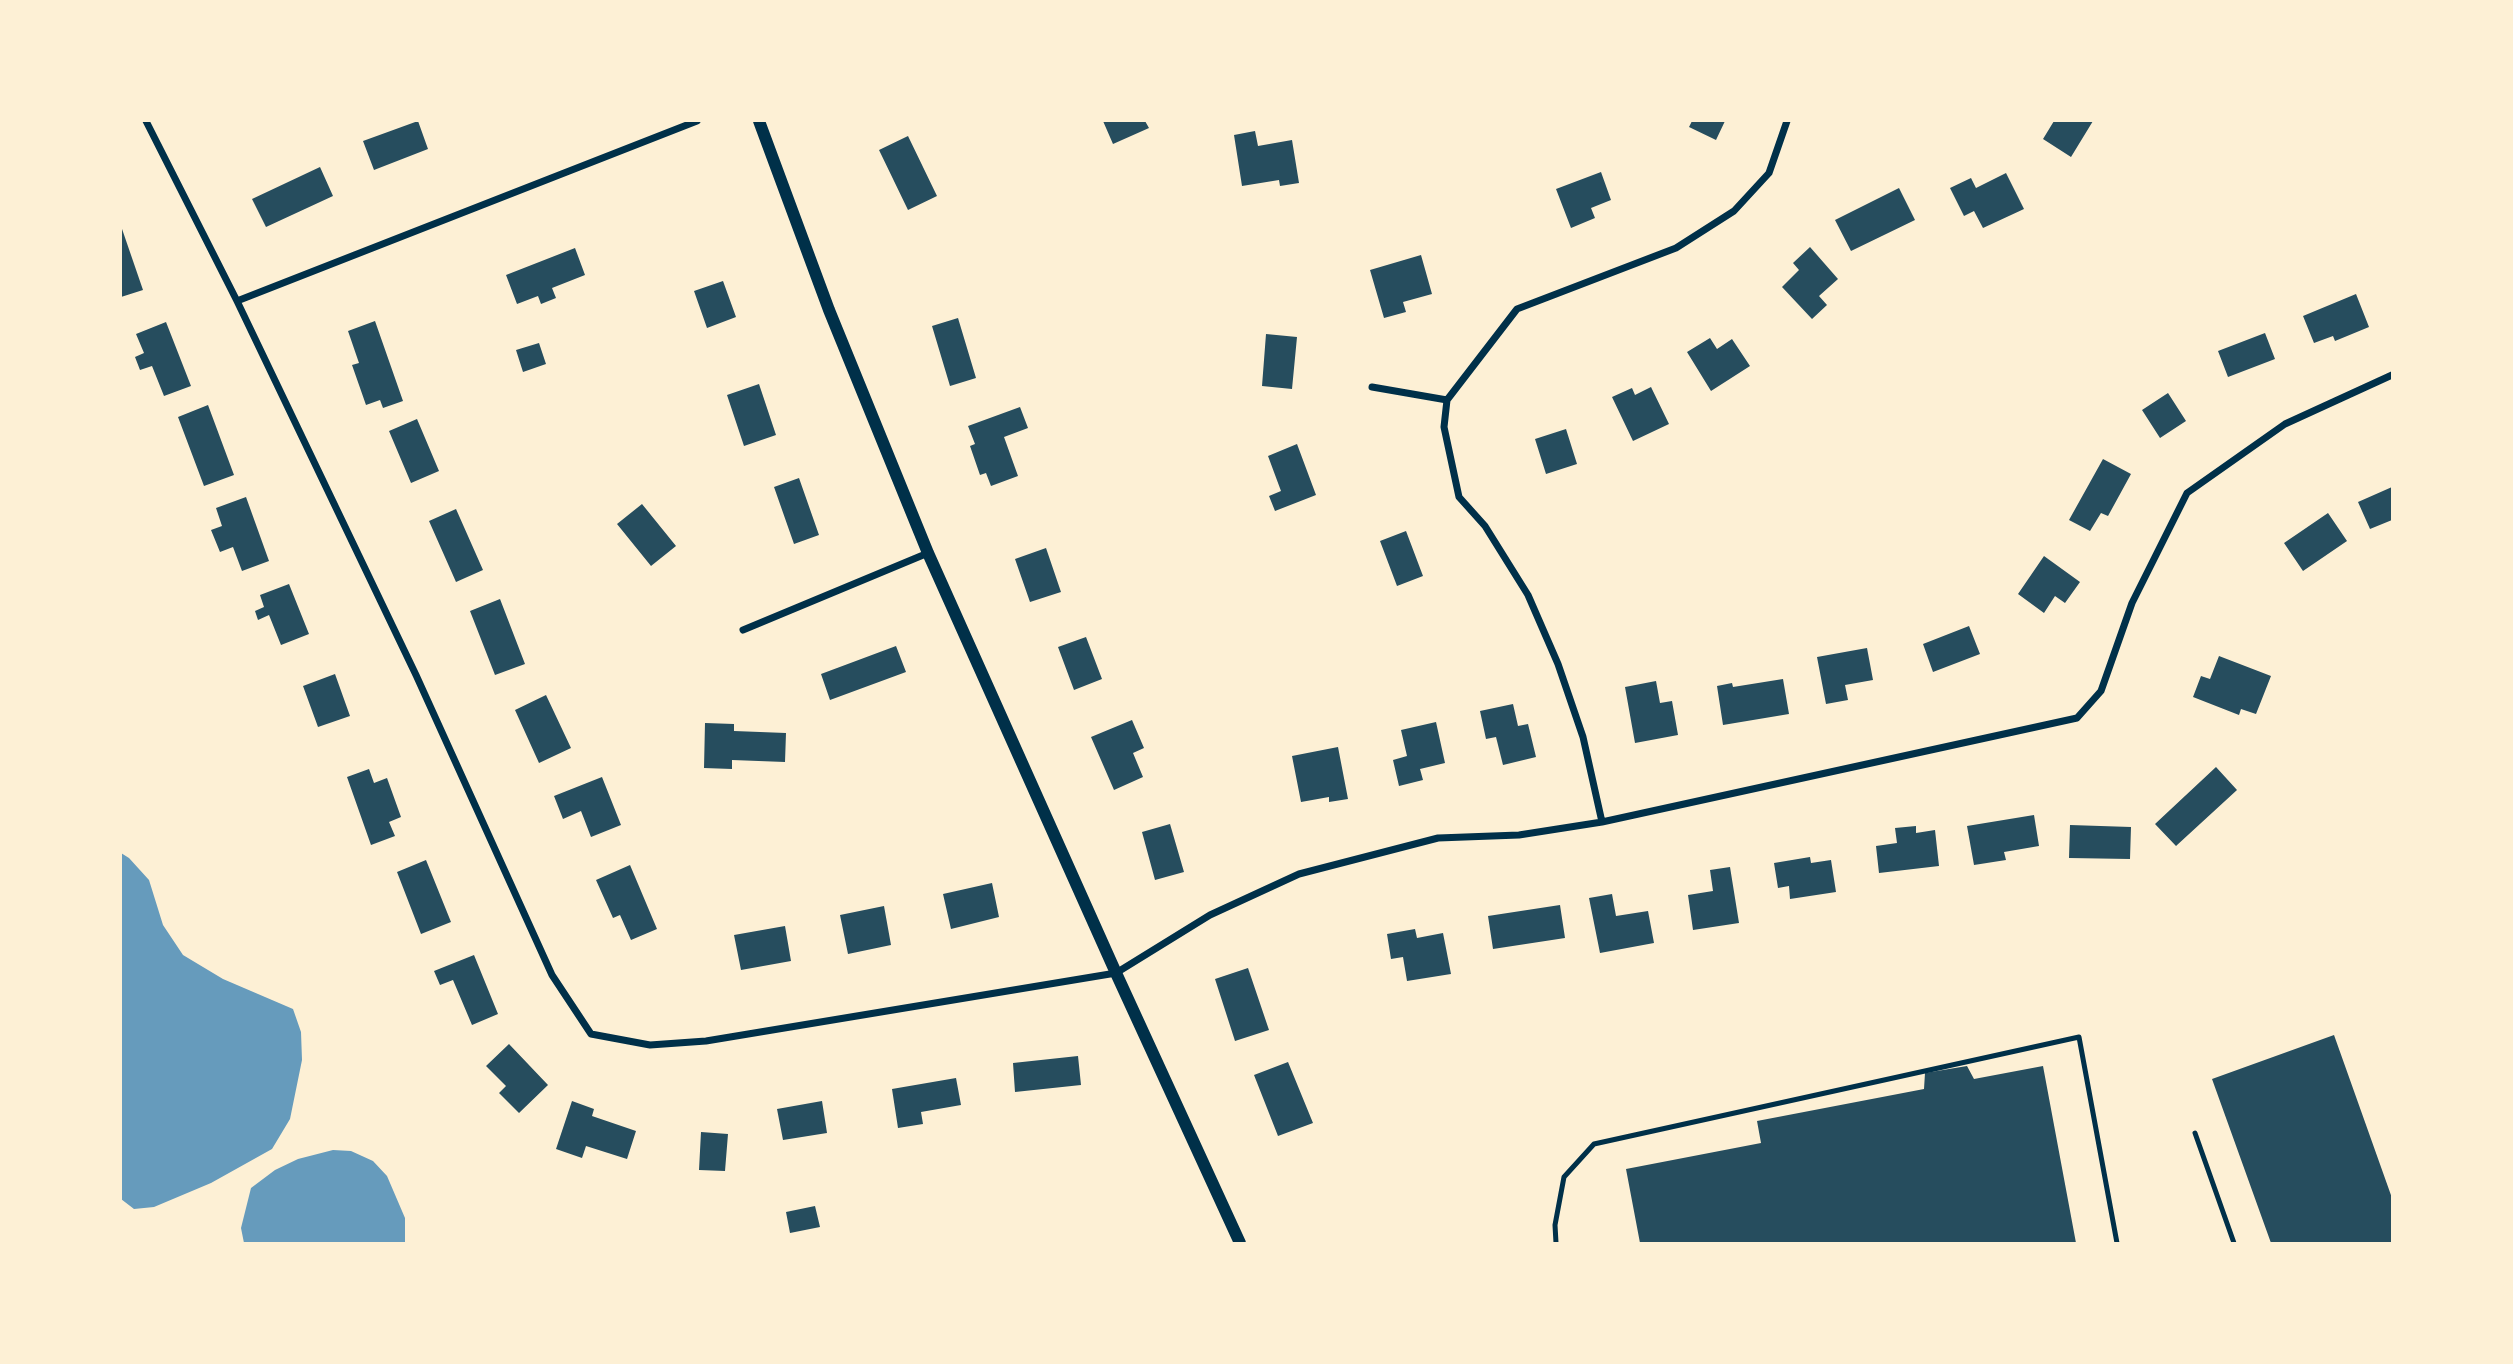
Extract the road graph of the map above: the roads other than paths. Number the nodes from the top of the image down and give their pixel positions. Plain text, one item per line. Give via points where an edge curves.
1 (146, 121) edge
2 (697, 121) edge
3 (759, 121) edge
4 (1787, 121) edge
5 (237, 301) junction
6 (2392, 374) edge
7 (1372, 387) dead end
8 (1447, 400) junction
9 (928, 554) junction
10 (743, 630) dead end
11 (1602, 822) junction
12 (1116, 973) junction
13 (2195, 1133) dead end
14 (1240, 1243) edge
15 (1556, 1243) edge
16 (2117, 1243) edge
17 (2234, 1243) edge

1 - 5 street
2 - 5 street
3 - 9 street via 829,310
4 - 8 street via 1769,173 1734,211 1676,248 1517,309
5 - 12 street via 416,675 552,975 591,1034 650,1045 706,1041
6 - 11 street via 2285,424 2187,493 2132,603 2101,691 2077,718
7 - 8 street
8 - 11 street via 1444,427 1459,497 1485,526 1528,595 1583,737
9 - 10 street
9 - 12 street
11 - 12 street via 1519,835 1438,838 1299,874 1210,915
12 - 14 street
13 - 17 lane
15 - 16 lane via 1564,1177 1594,1144 2079,1037

